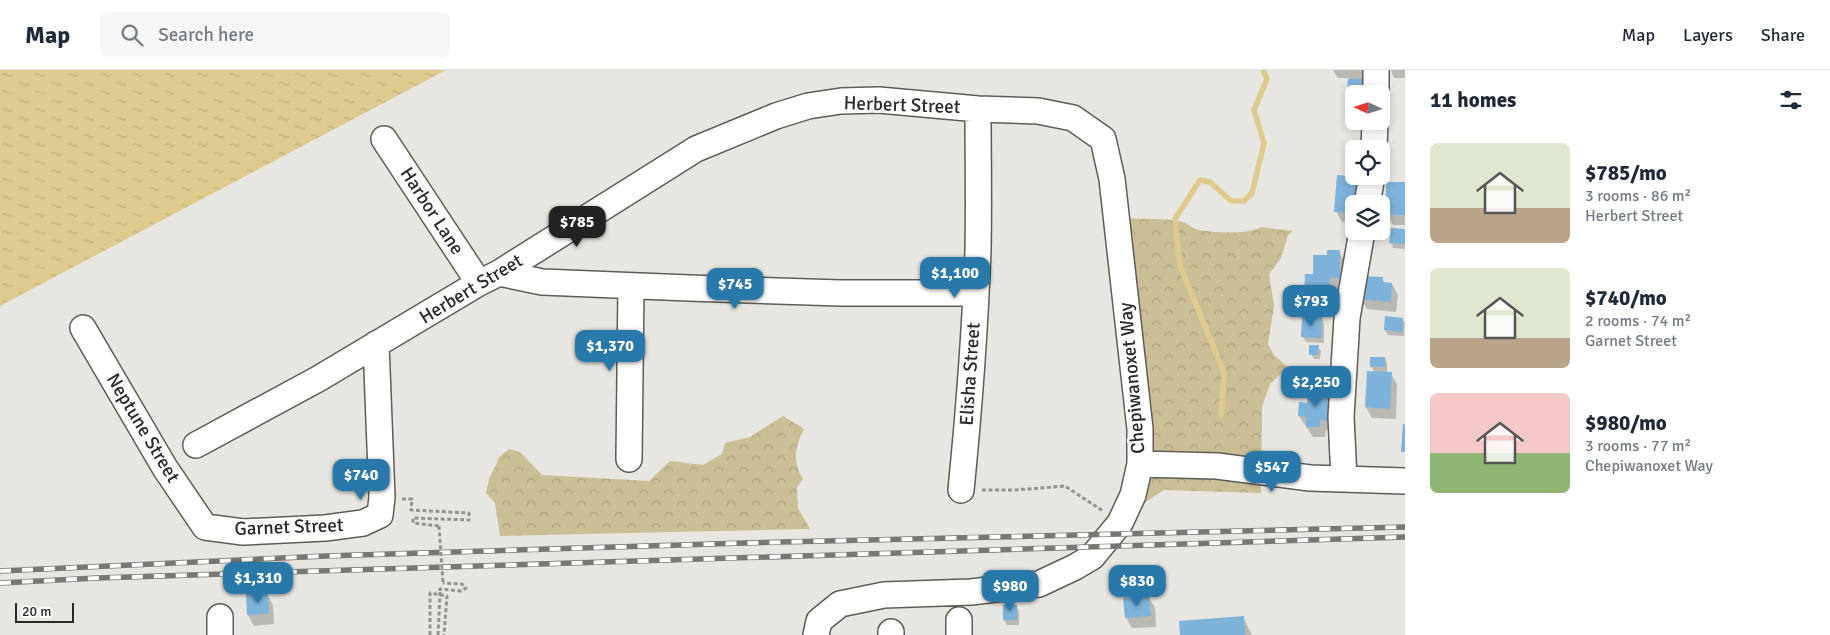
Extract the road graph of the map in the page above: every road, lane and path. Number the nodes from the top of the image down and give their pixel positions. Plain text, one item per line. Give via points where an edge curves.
1 (1376, 70) edge
2 (1376, 85) edge
3 (978, 109) junction
4 (384, 139) dead end
5 (1360, 240) edge
6 (489, 278) junction
7 (631, 286) junction
8 (976, 293) junction
9 (83, 328) dead end
10 (376, 344) junction
11 (196, 445) dead end
12 (629, 459) dead end
13 (1140, 464) junction
14 (1344, 479) junction
15 (1405, 480) edge
16 (961, 490) joint
17 (382, 497) junction
18 (1120, 523) junction
19 (205, 527) joint
20 (430, 635) edge
21 (438, 635) edge
22 (444, 635) edge
23 (816, 635) edge

1 - 2 street
3 - 6 street, Herbert Street via 870,100 841,101 808,106 776,116 696,149
3 - 8 street, Elisha Street
3 - 13 street, Chepiwanoxet Way via 1038,111 1073,118 1103,139 1112,179 1132,350
4 - 6 street, Harbor Lane
5 - 14 street via 1346,318 1341,417
6 - 7 street
6 - 10 street, Herbert Street
7 - 8 street via 841,293
7 - 12 street
8 - 16 street, Elisha Street
9 - 19 street, Neptune Street via 165,468
10 - 11 street, Herbert Street
10 - 17 street, Garnet Street
13 - 14 street via 1195,465
13 - 18 street, Chepiwanoxet Way via 1133,495
14 - 15 street
16 - 18 path via 1065,486
17 - 19 street, Garnet Street via 380,515 363,523 243,532
17 - 21 path, bridge via 412,499 411,510 469,513 468,520 413,518 413,523 440,526 443,583 462,584 466,588 461,591 440,590
18 - 23 street, Chepiwanoxet Way via 1092,557 1040,584 971,592 884,595 840,604 819,621
20 - 22 path via 430,593 447,596

